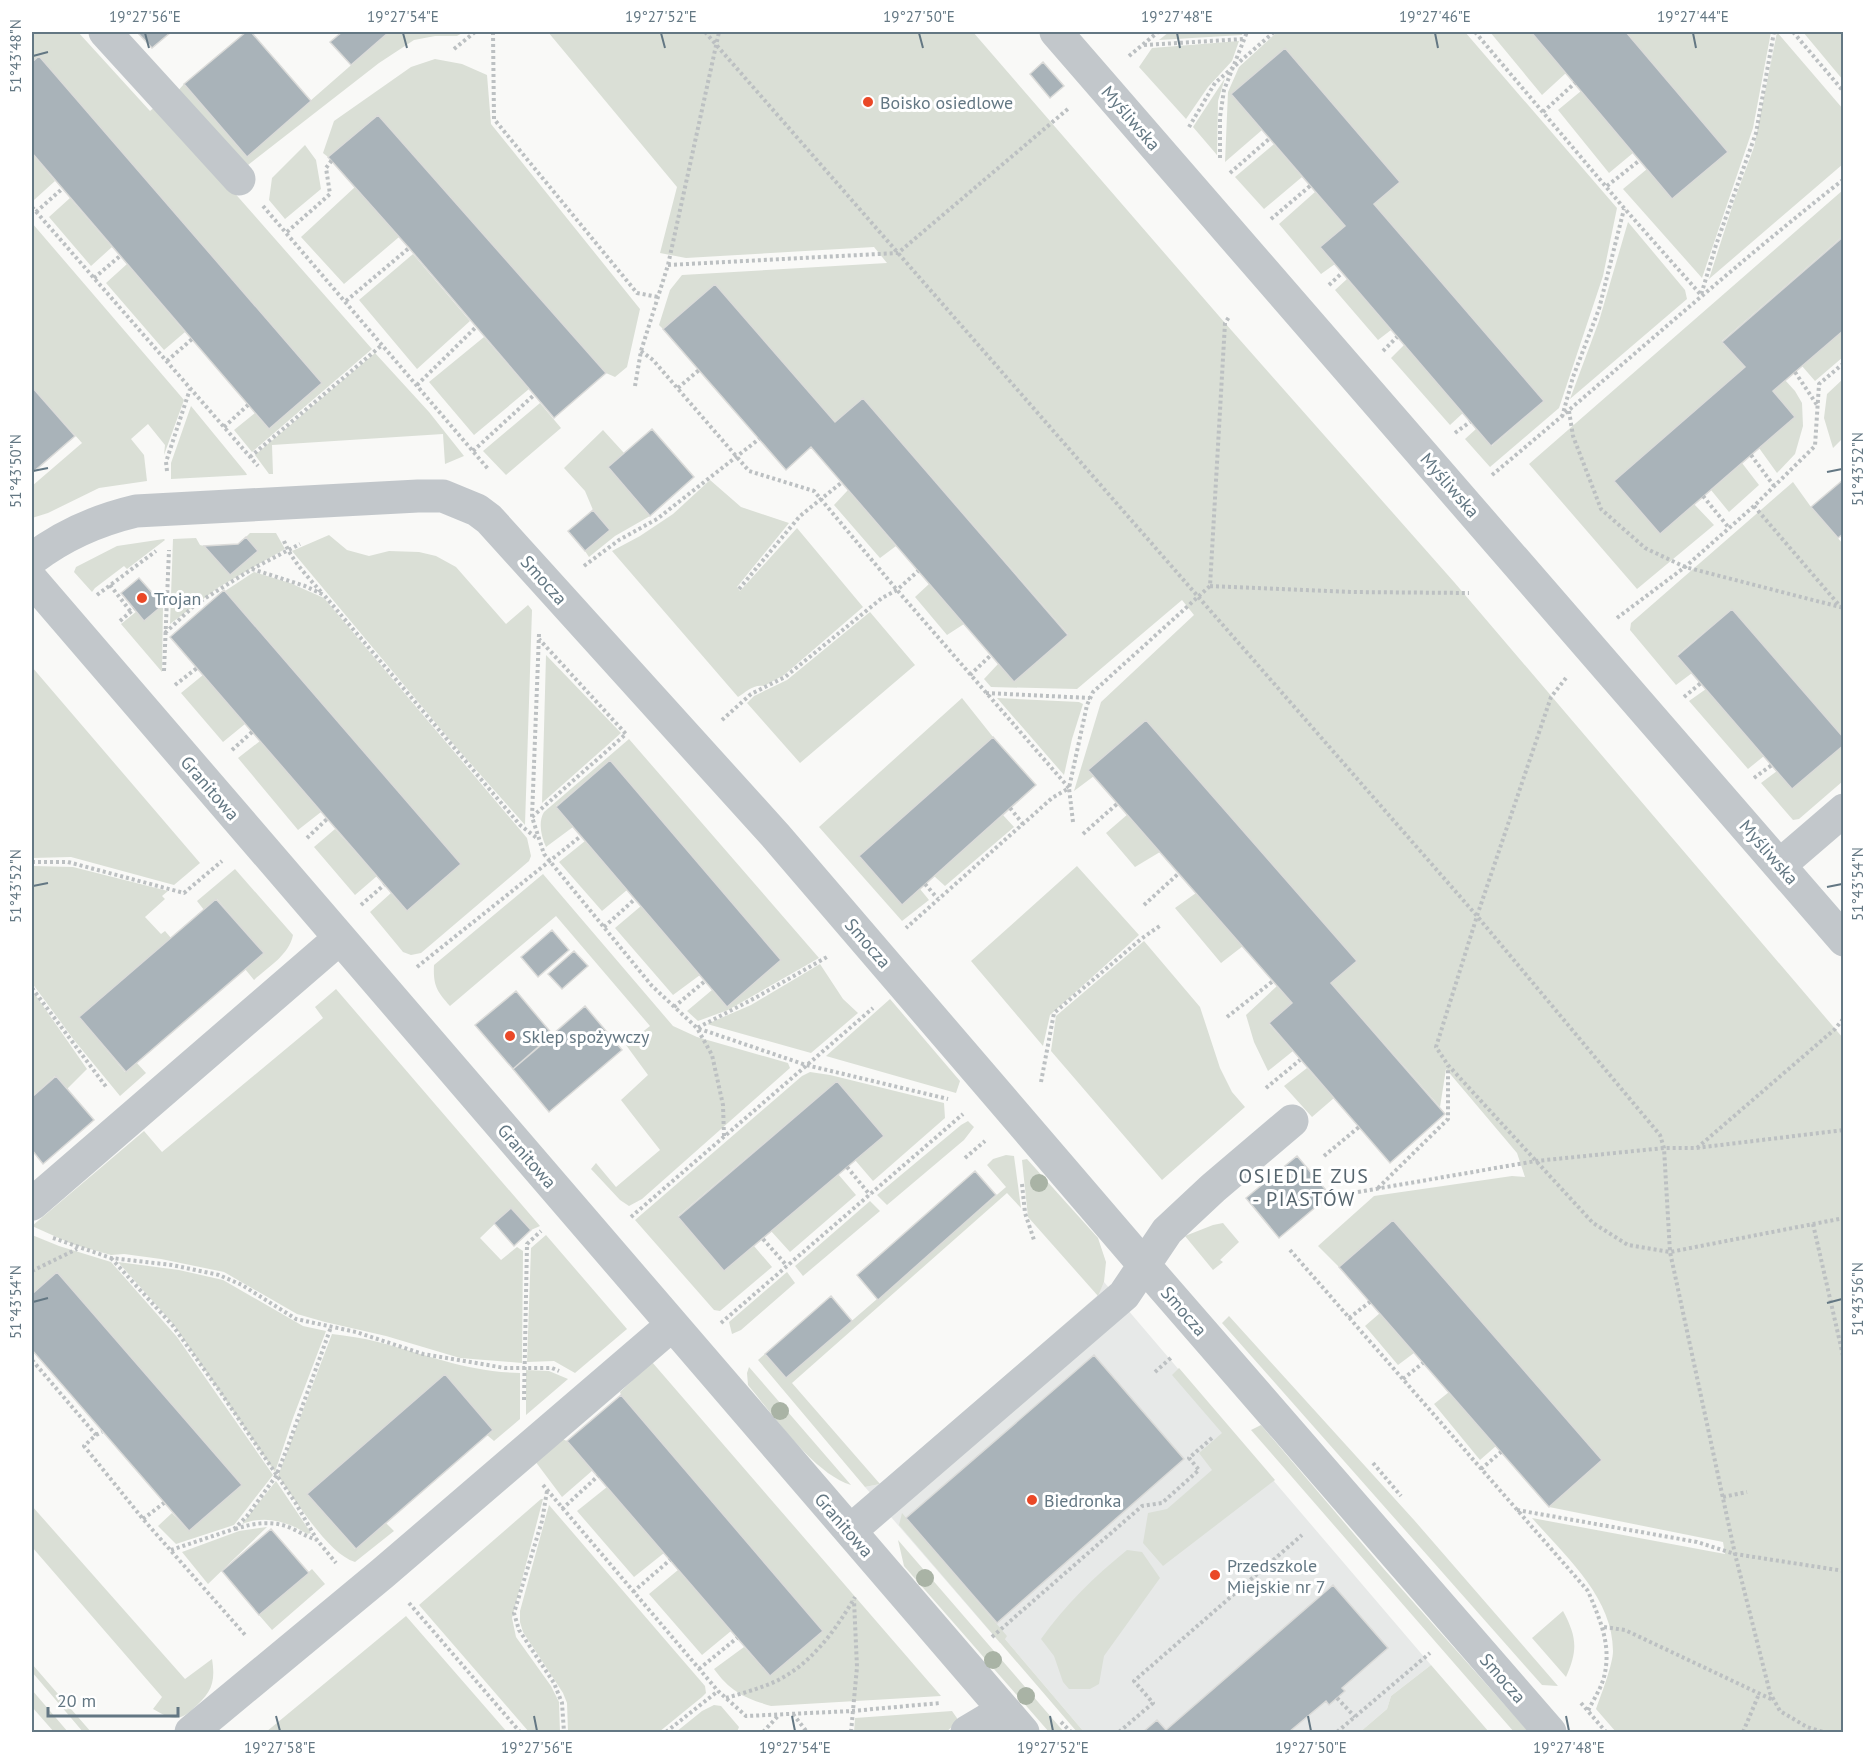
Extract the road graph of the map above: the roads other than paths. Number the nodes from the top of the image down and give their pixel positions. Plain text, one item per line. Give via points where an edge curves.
1 (105, 32) edge
2 (1056, 32) edge
3 (238, 179) road end
4 (32, 559) edge
5 (32, 580) edge
6 (1844, 810) edge
7 (1780, 865) junction
8 (340, 938) junction
9 (1844, 940) edge
10 (1292, 1121) dead end
11 (32, 1204) edge
12 (1144, 1265) junction
13 (672, 1325) junction
14 (850, 1531) junction
15 (1014, 1721) edge
16 (191, 1732) edge
17 (967, 1732) edge
18 (1550, 1732) edge

1 - 3 street
2 - 7 street, Myśliwska
4 - 12 street, Smocza via 100,520 136,511 418,496 443,496 477,510 744,801
5 - 8 street, Granitowa
6 - 7 street
7 - 9 street, Myśliwska
8 - 11 street
8 - 13 street, Granitowa
10 - 12 street via 1167,1231
12 - 14 street via 1124,1295
12 - 18 street, Smocza
13 - 14 street, Granitowa
13 - 16 street
14 - 15 street, Granitowa
15 - 17 street

